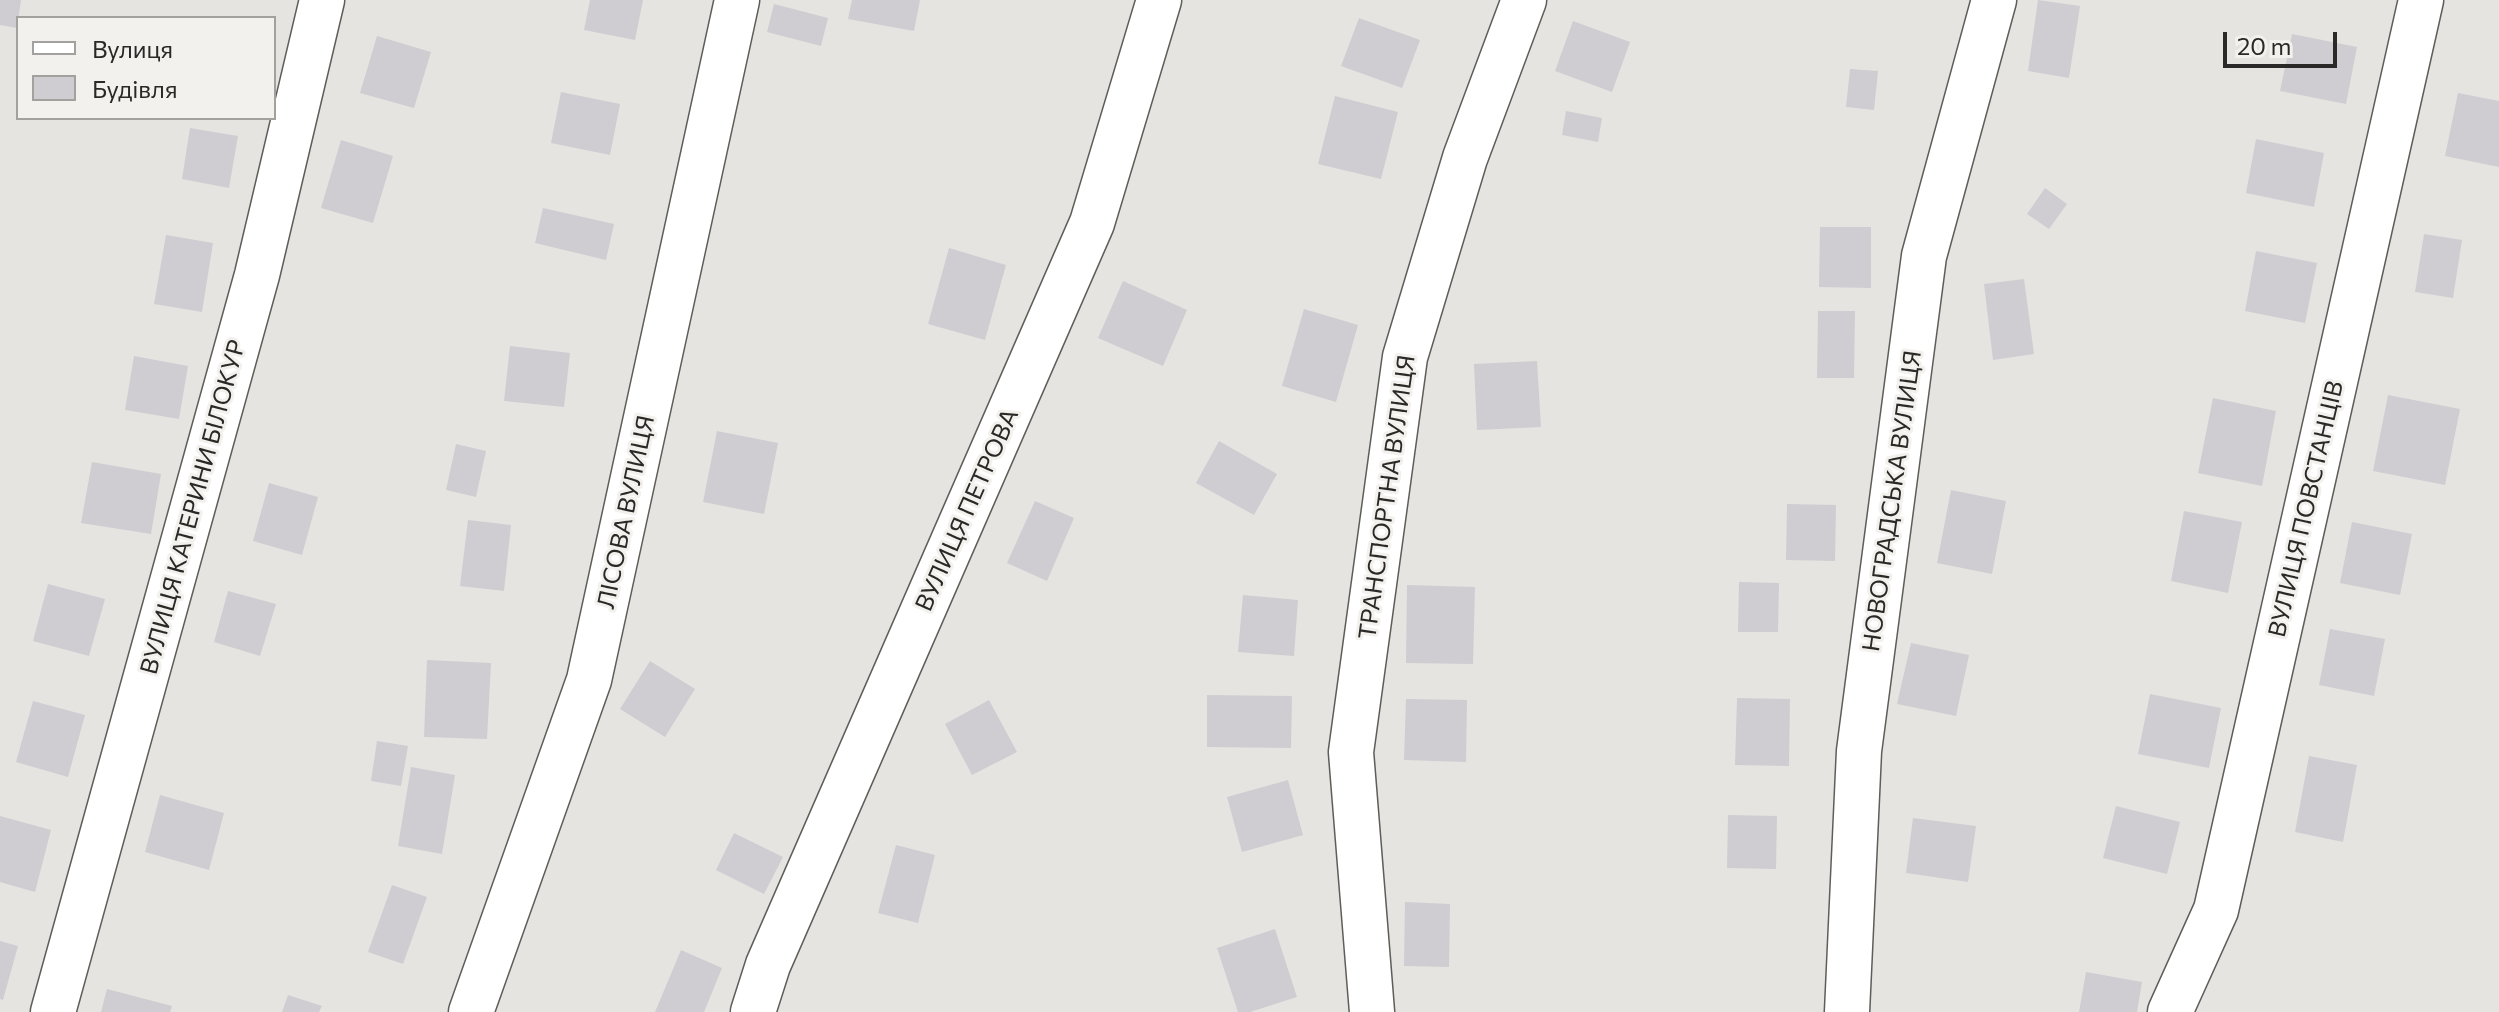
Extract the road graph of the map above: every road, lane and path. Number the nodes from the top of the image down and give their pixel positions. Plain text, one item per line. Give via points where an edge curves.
1 (322, 0) edge
2 (737, 0) edge
3 (1159, 0) edge
4 (1524, 0) edge
5 (1994, 0) edge
6 (2421, 0) edge
7 (53, 1012) edge
8 (471, 1012) edge
9 (753, 1012) edge
10 (1372, 1012) edge
11 (1847, 1012) edge
12 (2170, 1012) edge

1 - 7 street, ВУЛИЦЯ КАТЕРИНИ БІЛОКУР via 257,275
2 - 8 street, ЛІСОВА ВУЛИЦЯ via 589,680
3 - 9 street, ВУЛИЦЯ ПЕТРОВА via 1092,223 768,965
4 - 10 street, ТРАНСПОРТНА ВУЛИЦЯ via 1465,158 1405,357 1351,752
5 - 11 street, НОВОГРАДСЬКА ВУЛИЦЯ via 1924,256 1859,751
6 - 12 street, ВУЛИЦЯ ПОВСТАНЦІВ via 2216,910

